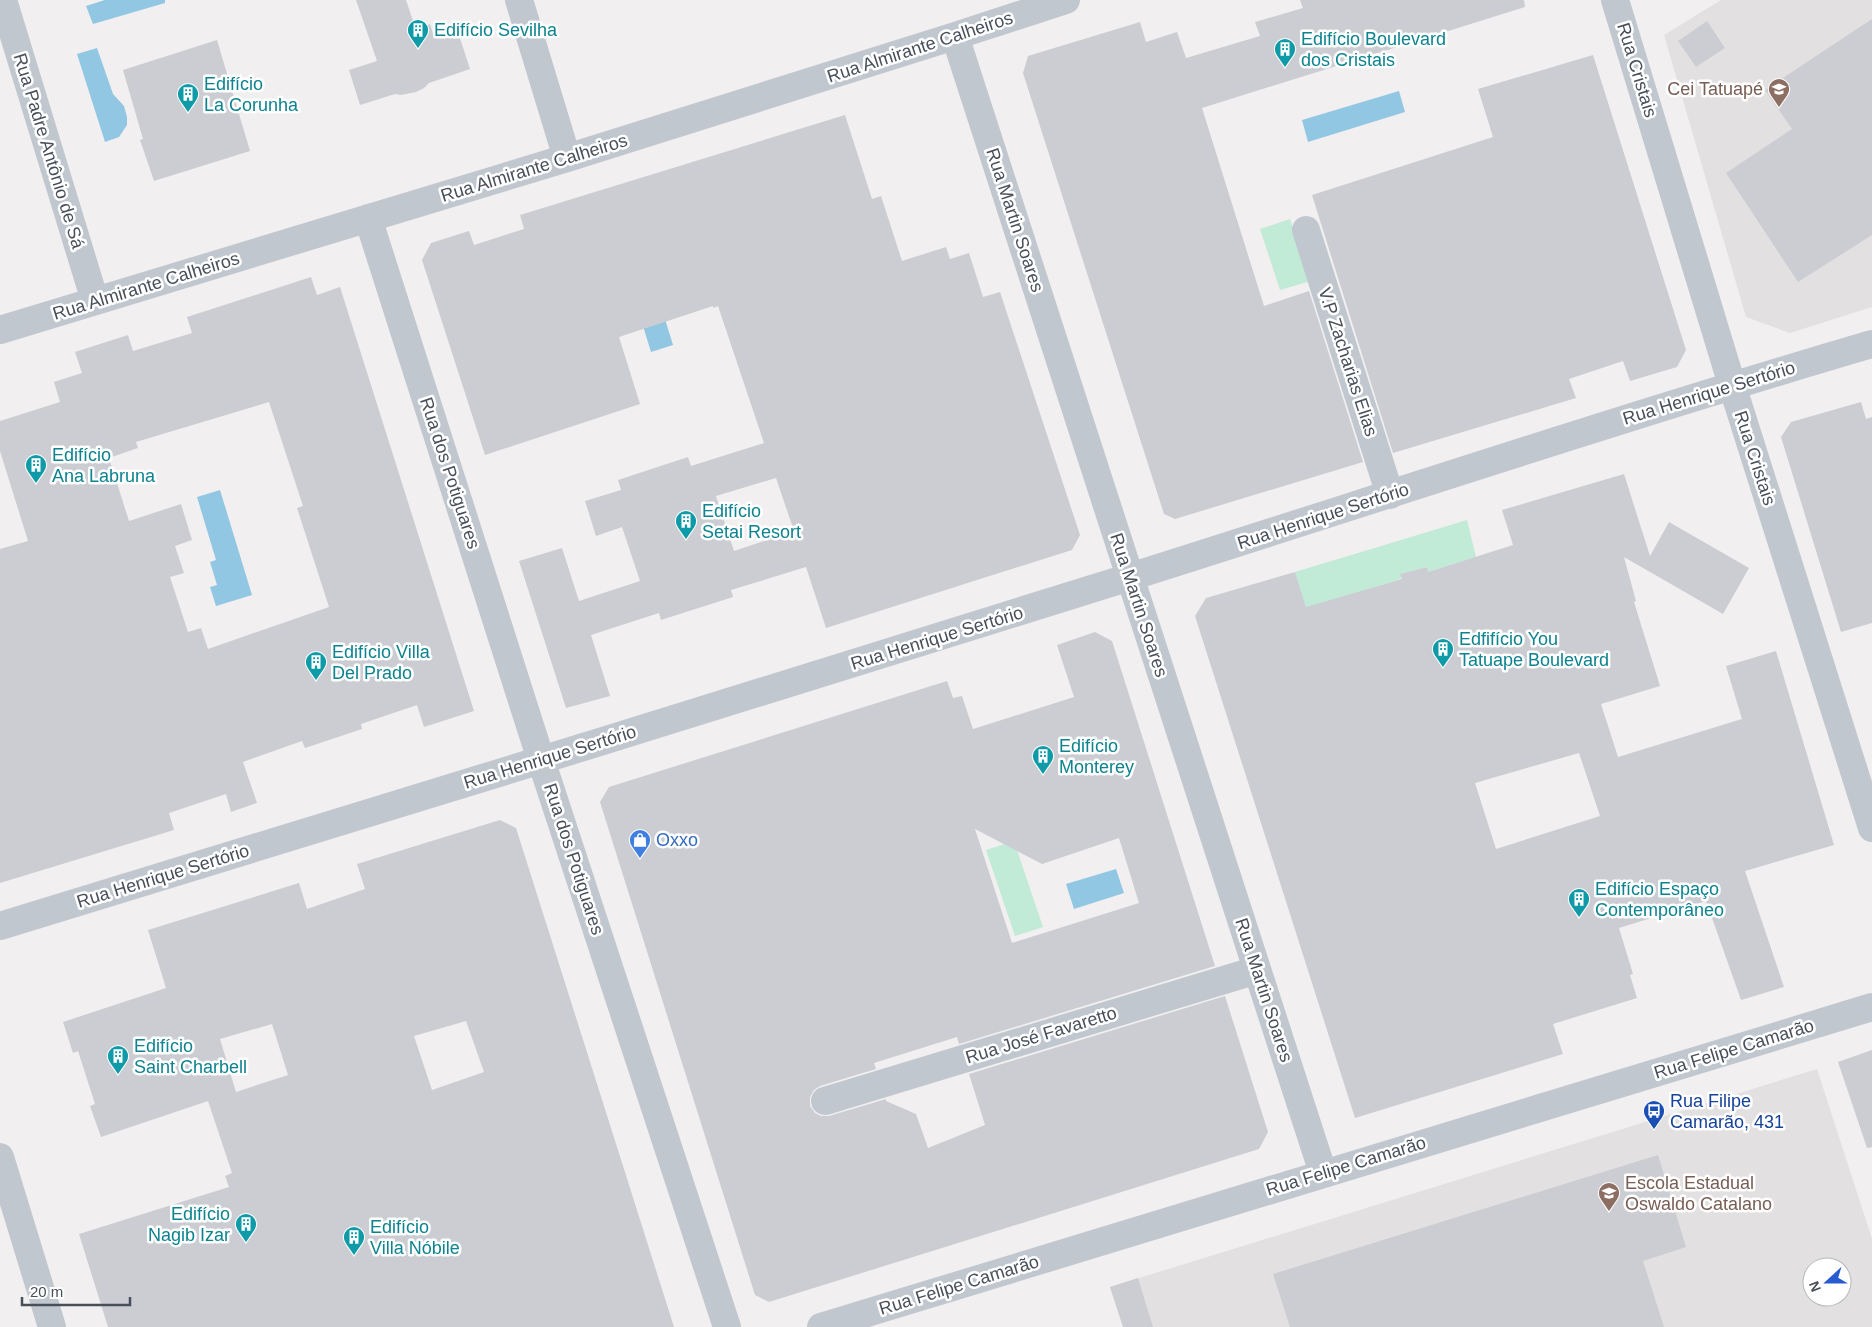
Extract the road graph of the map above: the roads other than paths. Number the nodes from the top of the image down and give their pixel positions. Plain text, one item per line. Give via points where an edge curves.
1 (3, 0) edge
2 (519, 0) edge
3 (1615, 0) edge
4 (1056, 2) edge
5 (955, 36) junction
6 (567, 158) junction
7 (368, 218) junction
8 (1306, 230) dead end
9 (95, 301) junction
10 (0, 330) edge
11 (1872, 344) edge
12 (1732, 385) junction
13 (1390, 494) junction
14 (1130, 577) junction
15 (541, 760) junction
16 (1872, 828) edge
17 (0, 926) edge
18 (1257, 970) junction
19 (1872, 1007) edge
20 (825, 1101) dead end
21 (0, 1157) edge
22 (1323, 1174) junction
23 (52, 1327) edge
24 (727, 1327) edge
25 (821, 1327) edge

1 - 9 street, Rua Padre Antônio de Sá
2 - 6 street
3 - 12 street, Rua Cristais
4 - 5 street, Rua Almirante Calheiros
5 - 6 street, Rua Almirante Calheiros
5 - 14 street, Rua Martin Soares
6 - 7 street, Rua Almirante Calheiros
7 - 9 street, Rua Almirante Calheiros
7 - 15 street, Rua dos Potiguares
8 - 13 street, V.P Zacharias Elias
9 - 10 street, Rua Almirante Calheiros
11 - 12 street, Rua Henrique Sertório
12 - 13 street, Rua Henrique Sertório
12 - 16 street, Rua Cristais
13 - 14 street, Rua Henrique Sertório
14 - 15 street, Rua Henrique Sertório
14 - 18 street, Rua Martin Soares
15 - 17 street, Rua Henrique Sertório
15 - 24 street, Rua dos Potiguares
18 - 20 street, Rua José Favaretto
18 - 22 street, Rua Martin Soares
19 - 22 street, Rua Felipe Camarão
21 - 23 street
22 - 25 street, Rua Felipe Camarão

